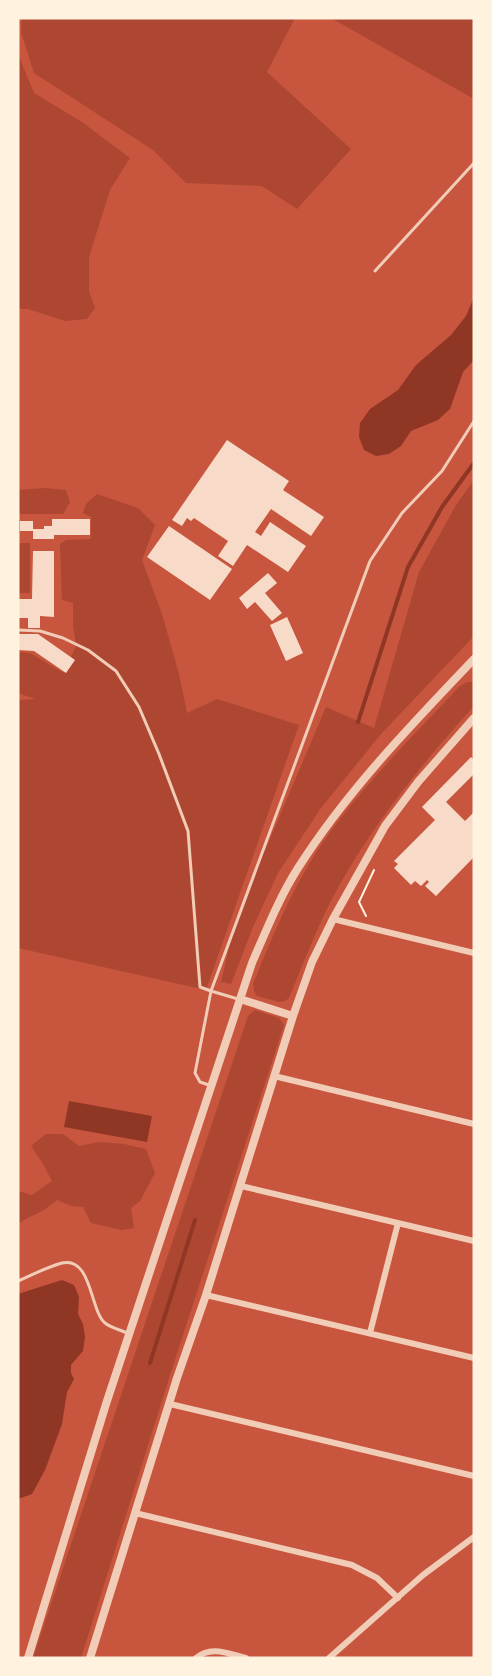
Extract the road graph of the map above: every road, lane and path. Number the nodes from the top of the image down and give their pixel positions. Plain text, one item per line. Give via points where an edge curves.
1 (474, 163) edge
2 (375, 272) dead end
3 (474, 421) edge
4 (18, 630) edge
5 (472, 665) edge
6 (474, 718) edge
7 (377, 864) dead end
8 (333, 919) junction
9 (363, 926) junction
10 (474, 953) edge
11 (211, 991) junction
12 (240, 999) junction
13 (293, 1016) junction
14 (274, 1077) junction
15 (211, 1086) junction
16 (474, 1124) edge
17 (241, 1186) junction
18 (398, 1223) junction
19 (474, 1241) edge
20 (18, 1281) edge
21 (206, 1295) junction
22 (370, 1333) junction
23 (129, 1334) junction
24 (474, 1358) edge
25 (170, 1404) junction
26 (474, 1476) edge
27 (135, 1513) junction
28 (474, 1536) edge
29 (398, 1598) junction
30 (28, 1658) edge
31 (90, 1658) edge
32 (196, 1658) edge
33 (246, 1658) edge
34 (329, 1658) edge

1 - 2 lane
3 - 11 lane via 442,471 402,513 369,561
4 - 11 lane via 40,631 88,650 116,671 139,707 189,831 200,987
5 - 12 street via 341,805 275,909
6 - 8 street via 385,826
7 - 9 path via 359,902 366,916
8 - 9 street
8 - 13 street via 312,962
9 - 10 street
11 - 12 lane
11 - 15 lane via 195,1073 200,1082
12 - 13 street
12 - 15 street
13 - 14 street
14 - 16 street
14 - 17 street
15 - 23 street
17 - 18 street
17 - 21 street
18 - 19 street
18 - 22 street
20 - 23 lane via 64,1262 74,1264 87,1277 97,1311 105,1323
21 - 22 street
21 - 25 street
22 - 24 street
23 - 30 street
25 - 26 street
25 - 27 street
27 - 29 street via 352,1565 378,1578
27 - 31 street
28 - 29 street
29 - 34 street
32 - 33 street via 215,1651

